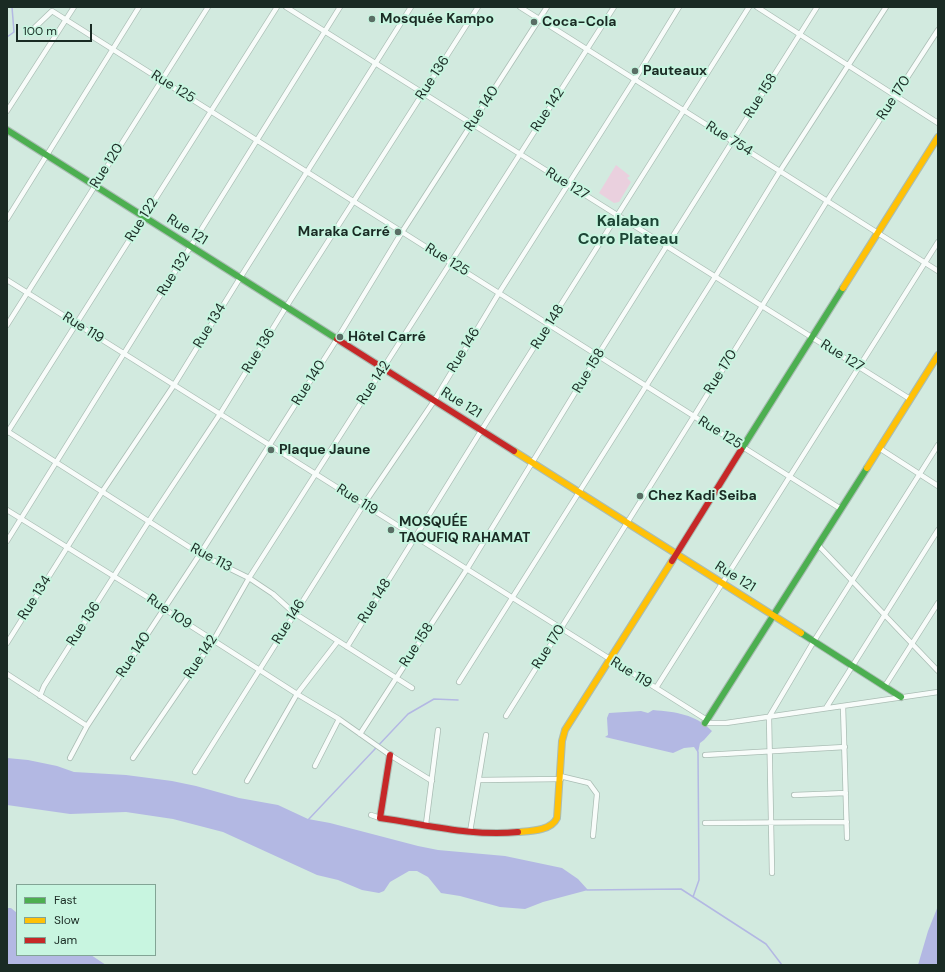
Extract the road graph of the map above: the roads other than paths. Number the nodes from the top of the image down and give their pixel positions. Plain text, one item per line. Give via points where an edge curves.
1 (74, 7) edge
2 (139, 7) edge
3 (208, 7) edge
4 (277, 7) edge
5 (286, 7) edge
6 (340, 7) edge
7 (412, 7) edge
8 (478, 7) edge
9 (520, 7) edge
10 (547, 7) edge
11 (614, 7) edge
12 (680, 7) edge
13 (749, 7) edge
14 (757, 7) edge
15 (817, 7) edge
16 (886, 7) edge
17 (66, 19) junction
18 (539, 19) junction
19 (938, 30) edge
20 (325, 32) junction
21 (29, 33) dead end
22 (800, 34) junction
23 (113, 49) junction
24 (587, 49) junction
25 (376, 64) junction
26 (849, 66) junction
27 (162, 80) junction
28 (635, 80) junction
29 (423, 93) junction
30 (896, 96) junction
31 (683, 110) junction
32 (7, 111) edge
33 (211, 111) junction
34 (938, 123) edge
35 (472, 124) junction
36 (7, 130) edge
37 (938, 137) edge
38 (257, 140) junction
39 (733, 141) junction
40 (520, 154) junction
41 (46, 155) junction
42 (780, 171) junction
43 (307, 172) junction
44 (568, 184) junction
45 (95, 186) junction
46 (354, 201) junction
47 (827, 201) junction
48 (618, 216) junction
49 (144, 217) junction
50 (7, 219) edge
51 (402, 232) junction
52 (878, 233) junction
53 (938, 242) edge
54 (667, 246) junction
55 (191, 247) junction
56 (452, 263) junction
57 (925, 263) junction
58 (938, 271) edge
59 (715, 277) junction
60 (240, 278) junction
61 (7, 280) edge
62 (27, 293) junction
63 (499, 293) junction
64 (762, 306) junction
65 (286, 307) junction
66 (77, 324) junction
67 (549, 324) junction
68 (7, 325) edge
69 (812, 338) junction
70 (336, 339) junction
71 (124, 354) junction
72 (598, 355) junction
73 (938, 355) edge
74 (859, 367) junction
75 (383, 368) junction
76 (174, 385) junction
77 (646, 385) junction
78 (910, 399) junction
79 (434, 400) junction
80 (220, 414) junction
81 (694, 416) junction
82 (481, 431) junction
83 (7, 432) edge
84 (270, 445) junction
85 (938, 445) edge
86 (743, 447) junction
87 (879, 448) junction
88 (56, 462) junction
89 (533, 463) junction
90 (315, 474) junction
91 (919, 474) junction
92 (790, 476) junction
93 (938, 486) edge
94 (102, 492) junction
95 (579, 492) junction
96 (364, 504) junction
97 (841, 508) junction
98 (7, 510) edge
99 (20, 519) junction
100 (149, 521) junction
101 (627, 523) junction
102 (938, 530) edge
103 (416, 537) junction
104 (7, 541) edge
105 (818, 545) junction
106 (67, 548) junction
107 (200, 554) junction
108 (676, 554) junction
109 (467, 569) junction
110 (114, 576) junction
111 (249, 578) junction
112 (852, 581) junction
113 (723, 583) junction
114 (512, 598) junction
115 (938, 603) edge
116 (165, 608) junction
117 (294, 613) junction
118 (773, 615) junction
119 (885, 615) junction
120 (561, 628) junction
121 (213, 640) junction
122 (338, 641) junction
123 (814, 641) junction
124 (7, 643) edge
125 (912, 644) junction
126 (347, 647) junction
127 (610, 659) junction
128 (853, 666) junction
129 (260, 670) junction
130 (938, 672) edge
131 (7, 674) edge
132 (396, 678) junction
133 (459, 682) dead end
134 (885, 686) junction
135 (412, 688) dead end
136 (656, 688) junction
137 (938, 692) edge
138 (297, 694) junction
139 (40, 696) junction
140 (901, 697) junction
141 (843, 706) junction
142 (826, 708) junction
143 (506, 716) dead end
144 (768, 717) junction
145 (338, 719) junction
146 (706, 722) junction
147 (88, 726) junction
148 (438, 730) dead end
149 (360, 734) junction
150 (486, 735) dead end
151 (845, 747) junction
152 (769, 752) junction
153 (390, 755) junction
154 (705, 755) dead end
155 (70, 758) dead end
156 (133, 758) dead end
157 (315, 766) dead end
158 (195, 772) dead end
159 (560, 777) junction
160 (479, 780) junction
161 (247, 781) dead end
162 (432, 781) junction
163 (846, 793) junction
164 (794, 795) dead end
165 (372, 815) dead end
166 (380, 818) junction
167 (770, 822) junction
168 (847, 822) junction
169 (705, 823) dead end
170 (426, 824) junction
171 (470, 832) junction
172 (593, 836) dead end
173 (847, 838) dead end
174 (772, 873) dead end

1 - 17 street
2 - 23 street
3 - 27 street, Rue 120
4 - 33 street, Rue 122
5 - 20 street, Rue 127
6 - 20 street, Rue 132
7 - 25 street, Rue 134
8 - 29 street, Rue 136
9 - 18 street, Rue 754
10 - 18 street, Rue 140
11 - 24 street, Rue 142
12 - 28 street, Rue 146
13 - 31 street, Rue 148
14 - 22 street
15 - 22 street, Rue 158
16 - 26 street
17 - 21 street, Rue 125 via 52,11
17 - 23 street, Rue 125
17 - 32 street
18 - 24 street, Rue 754
18 - 35 street, Rue 140
19 - 30 street, Rue 170
20 - 25 street, Rue 127
20 - 38 street, Rue 132
22 - 26 street
22 - 39 street, Rue 158
23 - 27 street, Rue 125
23 - 41 street
24 - 28 street, Rue 754
24 - 40 street, Rue 142
25 - 29 street, Rue 127
25 - 43 street, Rue 134
26 - 30 street
26 - 42 street
27 - 33 street, Rue 125
27 - 45 street, Rue 120
28 - 31 street, Rue 754
28 - 44 street, Rue 146
29 - 35 street, Rue 127
29 - 46 street, Rue 136
30 - 34 street
30 - 47 street, Rue 170
31 - 39 street, Rue 754
31 - 48 street, Rue 148
33 - 38 street, Rue 125
33 - 49 street, Rue 122
35 - 40 street, Rue 127
35 - 51 street, Rue 140
36 - 41 street, Rue 121
37 - 52 street
38 - 43 street, Rue 125
38 - 55 street, Rue 132
39 - 42 street, Rue 754
39 - 54 street, Rue 158
40 - 44 street, Rue 127
40 - 56 street, Rue 142
41 - 45 street, Rue 121
41 - 50 street
42 - 47 street, Rue 754
42 - 59 street
43 - 46 street, Rue 125
43 - 60 street, Rue 134
44 - 48 street, Rue 127
44 - 63 street, Rue 146
45 - 49 street, Rue 121
45 - 62 street, Rue 120
46 - 51 street, Rue 125
46 - 65 street, Rue 136
47 - 52 street, Rue 754
47 - 64 street, Rue 170
48 - 54 street, Rue 127
48 - 67 street, Rue 148
49 - 55 street, Rue 121
49 - 66 street, Rue 122
51 - 56 street, Rue 125
51 - 70 street, Rue 140
52 - 57 street, Rue 754
52 - 69 street
53 - 57 street
54 - 59 street, Rue 127
54 - 72 street, Rue 158
55 - 60 street, Rue 121
55 - 71 street, Rue 132
56 - 63 street, Rue 125
56 - 75 street, Rue 142
57 - 58 street, Rue 754
57 - 74 street
59 - 64 street, Rue 127
59 - 77 street
60 - 65 street, Rue 121
60 - 76 street, Rue 134
61 - 62 street, Rue 119
62 - 66 street, Rue 119
62 - 68 street, Rue 120
63 - 67 street, Rue 125
63 - 79 street, Rue 146
64 - 69 street, Rue 127
64 - 81 street, Rue 170
65 - 70 street, Rue 121
65 - 80 street, Rue 136
66 - 71 street, Rue 119
66 - 83 street, Rue 122
67 - 72 street, Rue 125
67 - 82 street, Rue 148
69 - 74 street, Rue 127
69 - 86 street
70 - 75 street, Rue 121
70 - 84 street, Rue 140
71 - 76 street, Rue 119
71 - 88 street, Rue 132
72 - 77 street, Rue 125
72 - 89 street, Rue 158
73 - 78 street
74 - 78 street, Rue 127
74 - 92 street
75 - 79 street, Rue 121
75 - 90 street, Rue 142
76 - 80 street, Rue 119
76 - 94 street, Rue 134
77 - 81 street, Rue 125
77 - 95 street
78 - 87 street
79 - 82 street, Rue 121
79 - 96 street, Rue 146
80 - 84 street, Rue 119
80 - 100 street, Rue 136
81 - 86 street, Rue 125
81 - 101 street, Rue 170
82 - 89 street, Rue 121
82 - 103 street, Rue 148
83 - 88 street, Rue 113
84 - 90 street, Rue 119
84 - 107 street, Rue 140
85 - 91 street
86 - 92 street, Rue 125
86 - 108 street
87 - 91 street
87 - 97 street
88 - 94 street, Rue 113
88 - 99 street, Rue 132
89 - 95 street, Rue 121
89 - 109 street, Rue 158
90 - 96 street, Rue 119
90 - 111 street, Rue 142
91 - 93 street
91 - 112 street
92 - 97 street, Rue 125
92 - 113 street
94 - 100 street, Rue 113
94 - 106 street, Rue 134
95 - 101 street, Rue 121
95 - 114 street
96 - 103 street, Rue 119
96 - 117 street, Rue 146
97 - 105 street
98 - 99 street, Rue 109
99 - 104 street, Rue 132
99 - 106 street, Rue 109
100 - 107 street, Rue 113
100 - 110 street, Rue 136
101 - 108 street, Rue 121
101 - 120 street, Rue 170
102 - 119 street
103 - 109 street, Rue 119
103 - 126 street, Rue 148
105 - 112 street
105 - 118 street
106 - 110 street, Rue 109
106 - 124 street, Rue 134
107 - 111 street, Rue 113
107 - 116 street, Rue 140
108 - 113 street, Rue 121
108 - 127 street
109 - 114 street, Rue 119
109 - 132 street, Rue 158
110 - 116 street, Rue 109
110 - 139 street, Rue 136
111 - 117 street, Rue 113 via 273,594
111 - 121 street, Rue 142
112 - 119 street
112 - 123 street
113 - 118 street, Rue 121
113 - 136 street
114 - 120 street, Rue 119
114 - 133 street
115 - 125 street
116 - 121 street, Rue 109
116 - 147 street, Rue 140
117 - 122 street, Rue 113
117 - 129 street, Rue 146
118 - 123 street, Rue 121
118 - 146 street
119 - 125 street
119 - 128 street
120 - 127 street, Rue 119
120 - 143 street, Rue 170
121 - 129 street, Rue 109
121 - 156 street, Rue 142
122 - 126 street, Rue 113
122 - 138 street
123 - 128 street, Rue 121
123 - 144 street
125 - 130 street
125 - 134 street
126 - 132 street, Rue 113
127 - 136 street, Rue 119
127 - 159 street via 565,730
128 - 134 street, Rue 121
128 - 142 street
129 - 138 street, Rue 109
129 - 158 street, Rue 146
131 - 139 street
132 - 135 street, Rue 113
132 - 149 street, Rue 158
134 - 140 street, Rue 121
136 - 146 street, Rue 119
137 - 140 street
138 - 145 street, Rue 109
138 - 161 street
139 - 147 street
140 - 141 street
141 - 142 street
141 - 151 street
142 - 144 street
144 - 146 street via 726,723
144 - 152 street
145 - 149 street, Rue 109
145 - 157 street
147 - 155 street, Rue 140
148 - 162 street
149 - 153 street, Rue 109
150 - 160 street
151 - 152 street
151 - 163 street
152 - 154 street
152 - 167 street
153 - 162 street, Rue 109
153 - 166 street
159 - 160 street
159 - 171 street via 556,823 512,834
159 - 172 street via 588,783 597,794
160 - 171 street
162 - 170 street
163 - 164 street
163 - 168 street
165 - 166 street
166 - 170 street
167 - 168 street
167 - 169 street
167 - 174 street
168 - 173 street
170 - 171 street

